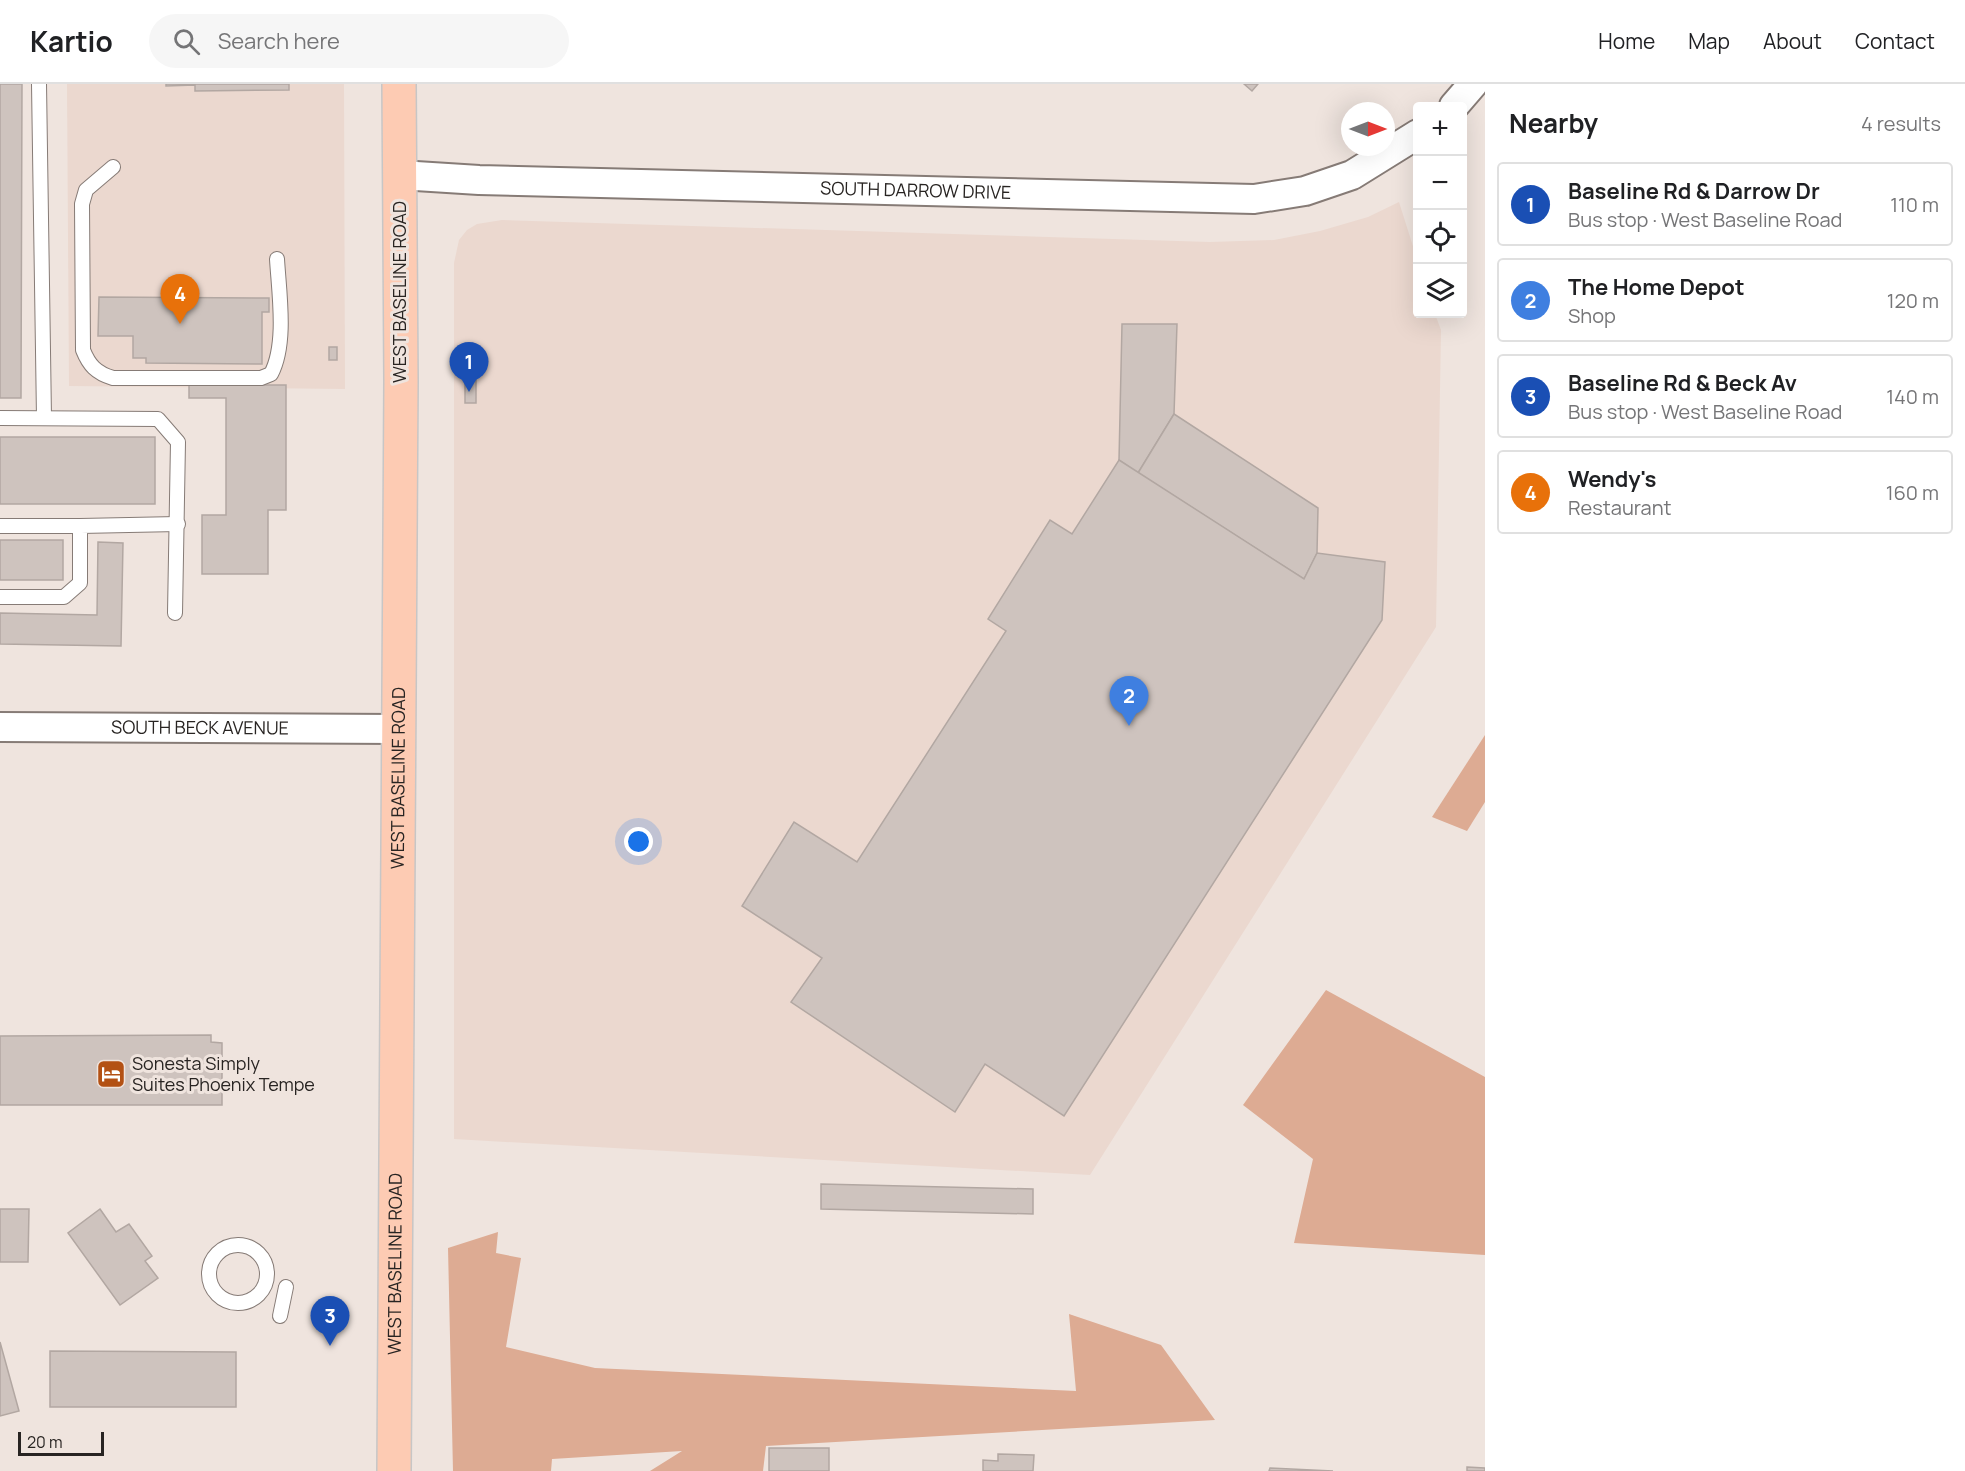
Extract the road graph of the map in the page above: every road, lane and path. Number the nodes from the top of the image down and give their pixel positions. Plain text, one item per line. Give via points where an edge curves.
1 (39, 84) edge
2 (399, 84) edge
3 (1473, 84) edge
4 (1457, 102) edge
5 (1413, 137) edge
6 (113, 167) dead end
7 (400, 176) junction
8 (277, 259) dead end
9 (0, 418) edge
10 (44, 418) junction
11 (178, 524) junction
12 (0, 526) edge
13 (80, 526) junction
14 (0, 597) edge
15 (175, 613) dead end
16 (0, 727) edge
17 (398, 729) junction
18 (264, 1289) junction
19 (280, 1317) dead end
20 (394, 1471) edge

1 - 10 lane
2 - 7 main road, WEST BASELINE ROAD
3 - 4 street
5 - 7 street, SOUTH DARROW DRIVE via 1352,175 1305,191 1254,199
6 - 8 lane via 86,190 82,204 83,350 89,364 101,374 113,378 261,378 271,374 280,346
7 - 17 main road, WEST BASELINE ROAD
9 - 10 lane
10 - 11 lane via 159,419 178,441
11 - 13 lane
11 - 15 lane
12 - 13 lane
13 - 14 lane via 80,583 64,597
16 - 17 street, SOUTH BECK AVENUE
17 - 20 main road, WEST BASELINE ROAD
18 - 18 lane via 267,1270 259,1253 232,1245 215,1255 208,1273 214,1292 221,1298 240,1304 249,1302
18 - 19 lane via 285,1292

